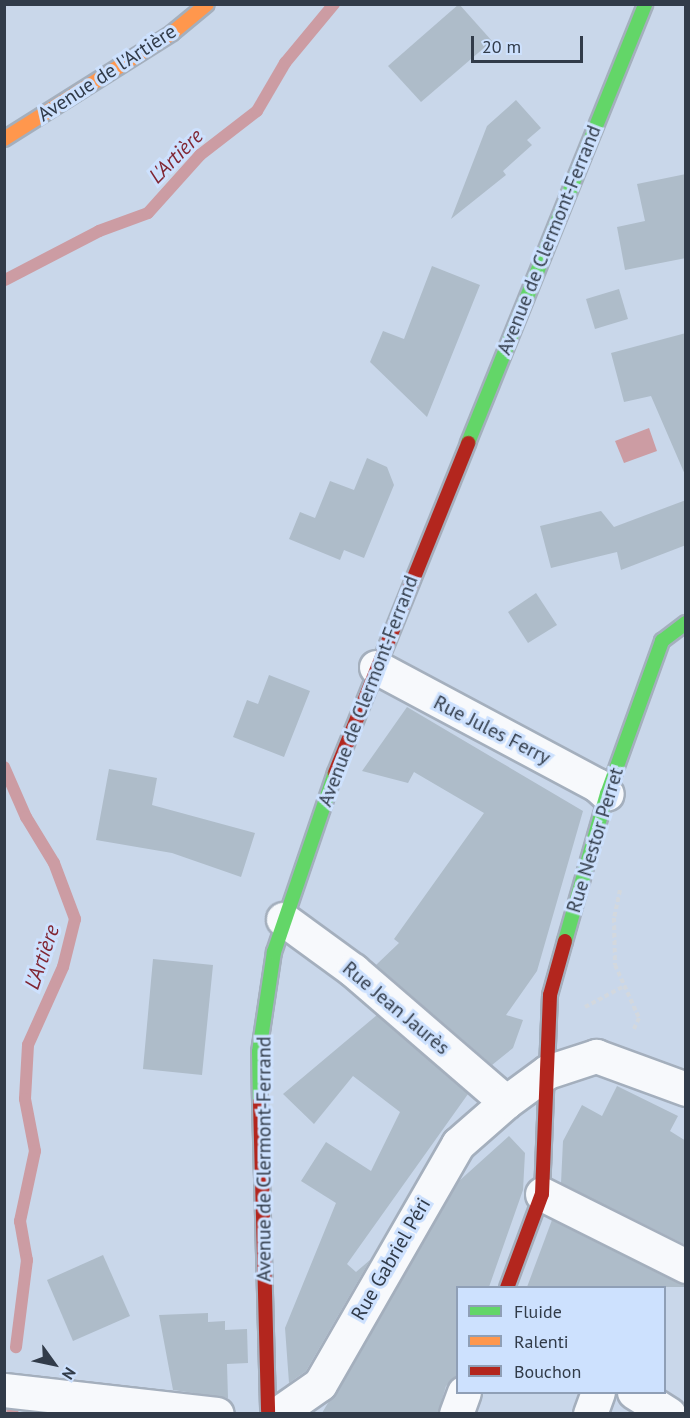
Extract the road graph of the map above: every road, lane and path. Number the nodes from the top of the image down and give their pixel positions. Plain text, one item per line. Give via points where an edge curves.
1 (207, 4) edge
2 (645, 4) edge
3 (4, 139) edge
4 (686, 623) edge
5 (376, 667) junction
6 (607, 794) junction
7 (621, 888) dead end
8 (283, 919) junction
9 (624, 986) junction
10 (586, 1006) dead end
11 (618, 1064) junction
12 (547, 1072) junction
13 (686, 1089) edge
14 (506, 1102) junction
15 (542, 1194) junction
16 (686, 1266) edge
17 (507, 1286) edge
18 (4, 1390) edge
19 (463, 1394) edge
20 (597, 1394) edge
21 (637, 1394) edge
22 (166, 1411) edge
23 (217, 1413) edge
24 (268, 1413) edge
25 (277, 1413) edge
26 (456, 1413) edge
27 (590, 1413) edge
28 (669, 1413) edge

1 - 3 street, Avenue de l'Artière via 172,33
2 - 5 street, Avenue de Clermont-Ferrand
4 - 6 street, Rue Nestor Perret via 662,641
5 - 6 street, Rue Jules Ferry via 597,785
5 - 8 street, Avenue de Clermont-Ferrand
6 - 12 street, Rue Nestor Perret via 550,995
7 - 9 path via 614,918 615,965
8 - 14 street, Rue Jean Jaurès via 353,970
8 - 24 street, Avenue de Clermont-Ferrand via 259,1052
9 - 10 path
9 - 11 path via 639,1018
11 - 12 street, Rue Gabriel Péri via 596,1056
11 - 13 street, Rue Gabriel Péri
12 - 14 street, Rue Gabriel Péri
12 - 15 street, Rue Nestor Perret
14 - 25 street, Rue Gabriel Péri via 458,1144 320,1384
15 - 16 street
15 - 17 street, Rue Nestor Perret
18 - 22 street
19 - 26 street
20 - 27 street
21 - 28 street
22 - 23 street

